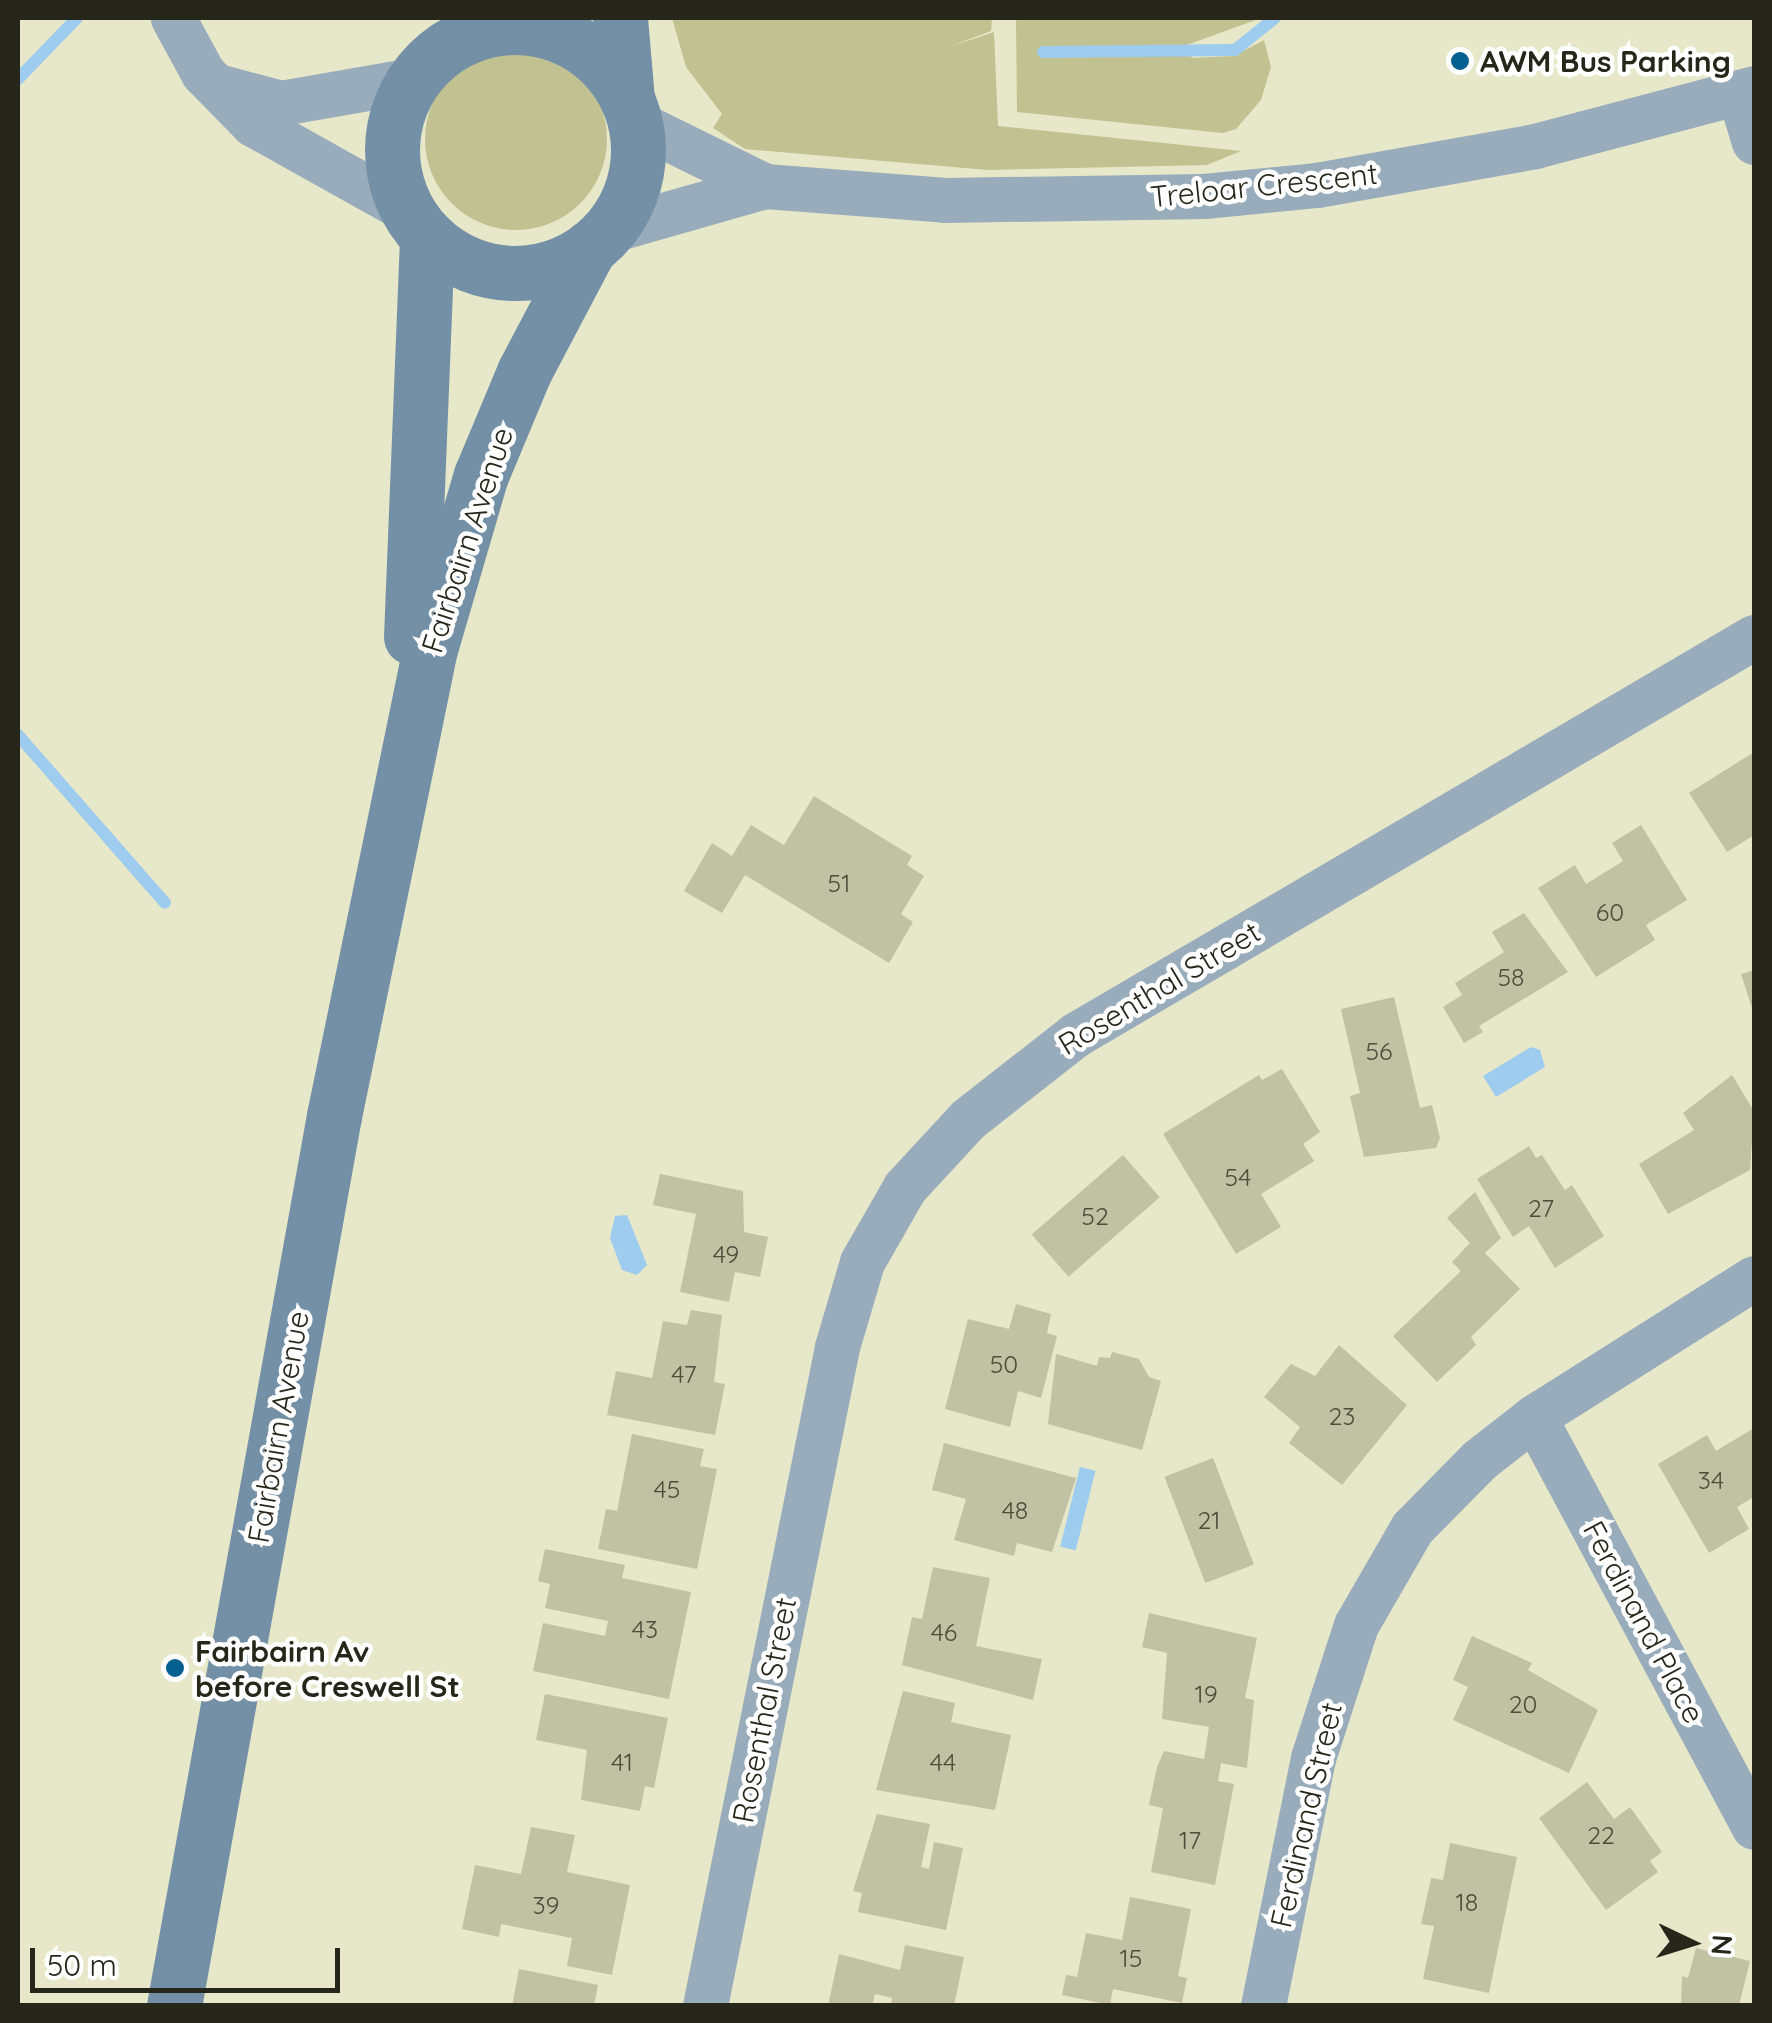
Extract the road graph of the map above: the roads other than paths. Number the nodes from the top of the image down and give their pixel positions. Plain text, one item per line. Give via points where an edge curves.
1 (173, 18) edge
2 (620, 18) edge
3 (438, 50) edge
4 (214, 84) junction
5 (1747, 91) edge
6 (631, 110) junction
7 (1754, 142) edge
8 (765, 186) junction
9 (417, 223) junction
10 (599, 239) junction
11 (1754, 637) edge
12 (387, 849) junction
13 (1754, 1278) edge
14 (1534, 1418) junction
15 (1754, 1827) edge
16 (174, 2006) edge
17 (705, 2006) edge
18 (1263, 2006) edge

1 - 4 street via 183,44
2 - 6 main road
3 - 4 street via 330,100 280,103
3 - 6 main road via 489,29 535,28 588,50
3 - 9 main road via 392,143
4 - 9 street via 266,133
5 - 7 street
5 - 8 street, Treloar Crescent via 1535,146 1247,193 945,200
6 - 8 street, Treloar Crescent
6 - 10 main road via 635,173
8 - 10 street, Treloar Crescent
9 - 10 main road via 455,258 500,272 558,265
9 - 12 main road, Fairbairn Avenue via 408,695
10 - 12 main road, Fairbairn Avenue via 524,372 482,476 430,649
11 - 17 street, Rosenthal Street via 1075,1034 968,1119 906,1187 862,1262 836,1347
12 - 16 main road, Fairbairn Avenue
13 - 14 street, Ferdinand Street
14 - 15 street, Ferdinand Place
14 - 18 street, Ferdinand Street via 1479,1460 1412,1528 1356,1626 1313,1758

